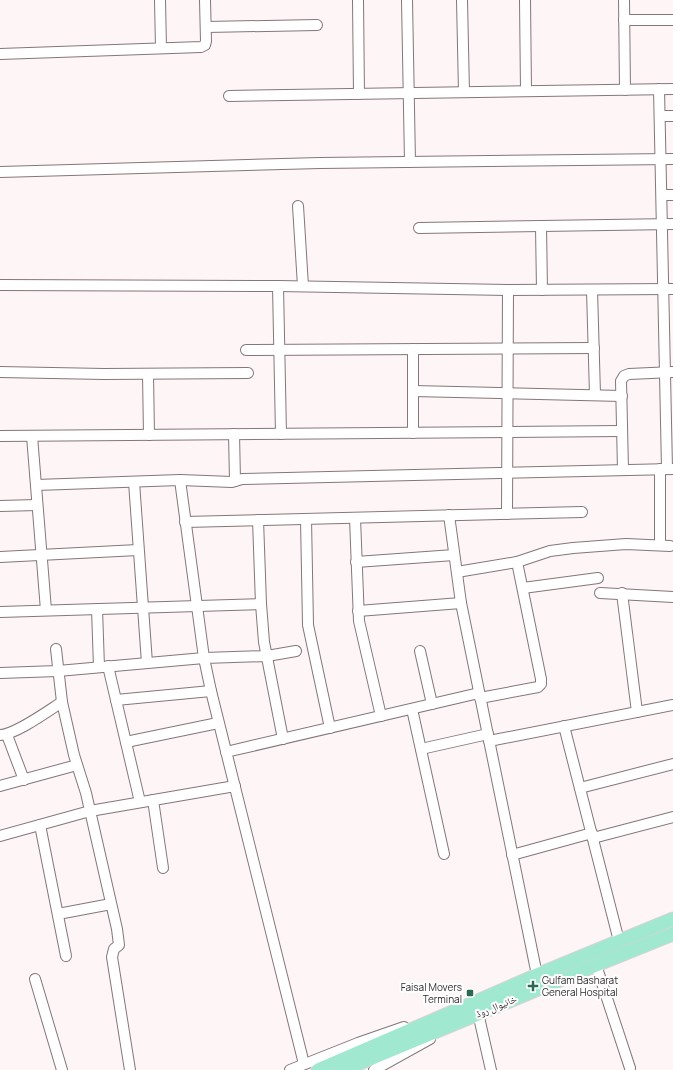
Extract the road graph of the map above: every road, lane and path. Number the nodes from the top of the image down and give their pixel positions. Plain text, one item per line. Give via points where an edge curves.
1 (160, 0) edge
2 (205, 0) edge
3 (358, 0) edge
4 (407, 0) edge
5 (462, 0) edge
6 (525, 0) edge
7 (624, 0) edge
8 (624, 20) junction
9 (673, 20) edge
10 (317, 25) dead end
11 (206, 27) junction
12 (161, 48) junction
13 (0, 54) edge
14 (659, 89) junction
15 (673, 89) edge
16 (625, 90) junction
17 (526, 91) junction
18 (464, 92) junction
19 (409, 93) junction
20 (359, 94) junction
21 (229, 96) dead end
22 (660, 116) junction
23 (673, 116) edge
24 (661, 159) junction
25 (673, 159) edge
26 (410, 162) junction
27 (0, 172) edge
28 (662, 195) junction
29 (673, 195) edge
30 (298, 206) dead end
31 (662, 224) junction
32 (673, 224) edge
33 (541, 226) junction
34 (419, 228) dead end
35 (0, 285) edge
36 (278, 286) junction
37 (303, 286) junction
38 (668, 289) edge
39 (508, 290) junction
40 (542, 290) junction
41 (592, 290) junction
42 (594, 348) junction
43 (413, 349) junction
44 (508, 349) junction
45 (246, 350) dead end
46 (279, 350) junction
47 (0, 372) edge
48 (248, 372) dead end
49 (669, 373) edge
50 (148, 374) junction
51 (413, 391) junction
52 (508, 393) junction
53 (595, 395) junction
54 (622, 396) junction
55 (622, 431) junction
56 (508, 432) junction
57 (413, 433) junction
58 (234, 434) junction
59 (280, 434) junction
60 (149, 435) junction
61 (0, 436) edge
62 (32, 436) junction
63 (667, 469) edge
64 (623, 470) junction
65 (507, 472) junction
66 (180, 480) junction
67 (235, 481) junction
68 (134, 482) junction
69 (36, 485) junction
70 (37, 505) junction
71 (0, 506) edge
72 (582, 512) dead end
73 (507, 514) junction
74 (449, 515) junction
75 (355, 518) junction
76 (306, 519) junction
77 (258, 520) junction
78 (186, 522) junction
79 (138, 550) junction
80 (42, 555) junction
81 (454, 555) junction
82 (0, 557) edge
83 (356, 562) junction
84 (517, 562) junction
85 (457, 572) junction
86 (598, 578) dead end
87 (523, 588) junction
88 (600, 593) dead end
89 (622, 593) junction
90 (673, 597) edge
91 (461, 603) junction
92 (261, 604) junction
93 (197, 606) junction
94 (142, 608) junction
95 (97, 609) junction
96 (46, 610) junction
97 (358, 611) junction
98 (0, 612) edge
99 (56, 649) dead end
100 (296, 651) dead end
101 (420, 651) dead end
102 (266, 656) junction
103 (204, 658) junction
104 (147, 663) junction
105 (104, 667) junction
106 (58, 671) junction
107 (0, 673) edge
108 (211, 691) junction
109 (480, 696) junction
110 (116, 700) junction
111 (62, 702) junction
112 (432, 704) junction
113 (673, 705) edge
114 (412, 709) junction
115 (637, 712) junction
116 (381, 716) junction
117 (218, 723) junction
118 (564, 726) junction
119 (330, 728) junction
120 (3, 735) edge
121 (488, 737) junction
122 (283, 739) junction
123 (126, 742) junction
124 (421, 749) junction
125 (226, 752) junction
126 (673, 764) edge
127 (77, 765) junction
128 (24, 780) junction
129 (0, 786) edge
130 (235, 786) junction
131 (580, 788) junction
132 (153, 800) junction
133 (140, 802) junction
134 (90, 811) junction
135 (673, 817) edge
136 (40, 825) junction
137 (0, 836) edge
138 (592, 836) junction
139 (444, 854) dead end
140 (512, 855) junction
141 (163, 868) dead end
142 (111, 904) junction
143 (58, 914) junction
144 (673, 919) edge
145 (673, 934) edge
146 (619, 941) junction
147 (66, 956) dead end
148 (596, 965) junction
149 (537, 975) junction
150 (35, 979) dead end
151 (475, 1009) junction
152 (304, 1064) junction
153 (630, 1068) dead end
154 (62, 1070) edge
155 (130, 1070) edge
156 (290, 1070) edge
157 (318, 1070) edge
158 (343, 1070) edge
159 (374, 1070) edge
160 (492, 1070) edge

1 - 12 street
2 - 11 street
3 - 20 street
4 - 19 street
5 - 18 street
6 - 17 street
7 - 8 street
8 - 9 street
8 - 16 street
10 - 11 street
11 - 12 street via 206,41 201,47
12 - 13 street
14 - 15 street
14 - 16 street
14 - 22 street
16 - 17 street
17 - 18 street
18 - 19 street
19 - 20 street
19 - 26 street
20 - 21 street
22 - 23 street
22 - 24 street
24 - 25 street
24 - 26 street
24 - 28 street
26 - 27 street
28 - 29 street
28 - 31 street
30 - 37 street
31 - 32 street
31 - 33 street
31 - 38 street
33 - 34 street
33 - 40 street
35 - 36 street
36 - 37 street
36 - 46 street
37 - 39 street
38 - 41 street
38 - 49 street
39 - 40 street
39 - 44 street
40 - 41 street
41 - 42 street
42 - 44 street
42 - 53 street
43 - 44 street
43 - 46 street
43 - 51 street
44 - 52 street
45 - 46 street
46 - 59 street
47 - 50 street
48 - 50 street
49 - 54 street via 624,376 621,381
49 - 63 street
50 - 60 street
51 - 52 street
51 - 57 street
52 - 53 street
52 - 56 street
53 - 54 street
54 - 55 street
55 - 56 street
55 - 64 street
56 - 57 street
56 - 65 street
57 - 59 street
58 - 59 street
58 - 60 street
58 - 67 street
60 - 62 street
61 - 62 street
62 - 69 street
63 - 64 street
63 - 84 street via 665,546 626,544 573,548
64 - 65 street
65 - 67 street
65 - 73 street
66 - 67 street
66 - 68 street
66 - 78 street
68 - 69 street
68 - 79 street
69 - 70 street
70 - 71 street
70 - 80 street
72 - 73 street
73 - 74 street
74 - 75 street
74 - 81 street
75 - 76 street
75 - 83 street
76 - 77 street
76 - 119 street via 308,626
77 - 78 street
77 - 92 street
78 - 93 street
79 - 80 street
79 - 94 street
80 - 82 street
80 - 96 street
81 - 83 street
81 - 85 street
83 - 97 street
84 - 85 street
84 - 87 street
85 - 91 street
86 - 87 street
87 - 109 street via 541,684 538,687
88 - 89 street
89 - 90 street
89 - 115 street
91 - 97 street
91 - 109 street
92 - 93 street
92 - 102 street
93 - 94 street
93 - 103 street
94 - 95 street
94 - 104 street
95 - 96 street
95 - 105 street
96 - 98 street
97 - 116 street
99 - 106 street
100 - 102 street
101 - 112 street
102 - 103 street
102 - 122 street
103 - 104 street
103 - 108 street
104 - 105 street
105 - 106 street
105 - 110 street
106 - 107 street
106 - 111 street
108 - 110 street
108 - 117 street
109 - 112 street
109 - 121 street
110 - 123 street
111 - 120 street via 27,724
111 - 127 street
112 - 114 street
113 - 115 street
114 - 116 street
114 - 124 street
115 - 118 street
116 - 119 street
117 - 123 street
117 - 125 street
118 - 121 street
118 - 131 street
119 - 122 street
120 - 128 street
121 - 124 street
121 - 140 street
122 - 125 street
123 - 133 street
124 - 139 street
125 - 130 street
126 - 131 street
127 - 128 street
127 - 134 street
128 - 129 street
130 - 132 street
130 - 152 street
131 - 138 street
132 - 133 street
132 - 141 street
133 - 134 street
134 - 136 street
134 - 142 street
135 - 138 street
136 - 137 street
136 - 143 street
138 - 140 street
138 - 146 street
140 - 149 street
142 - 143 street
142 - 155 street via 119,945 114,949 112,956
143 - 147 street
144 - 146 main road, خانیوال روڈ
145 - 148 main road, خانیوال روڈ
146 - 149 main road, خانیوال روڈ
148 - 151 main road, خانیوال روڈ
148 - 153 street
149 - 151 main road, خانیوال روڈ
150 - 154 street
151 - 152 street, خانیوال روڈ via 358,1043
151 - 157 main road, خانیوال روڈ
151 - 158 main road, خانیوال روڈ
151 - 159 street
151 - 160 street
152 - 156 street, خانیوال روڈ

